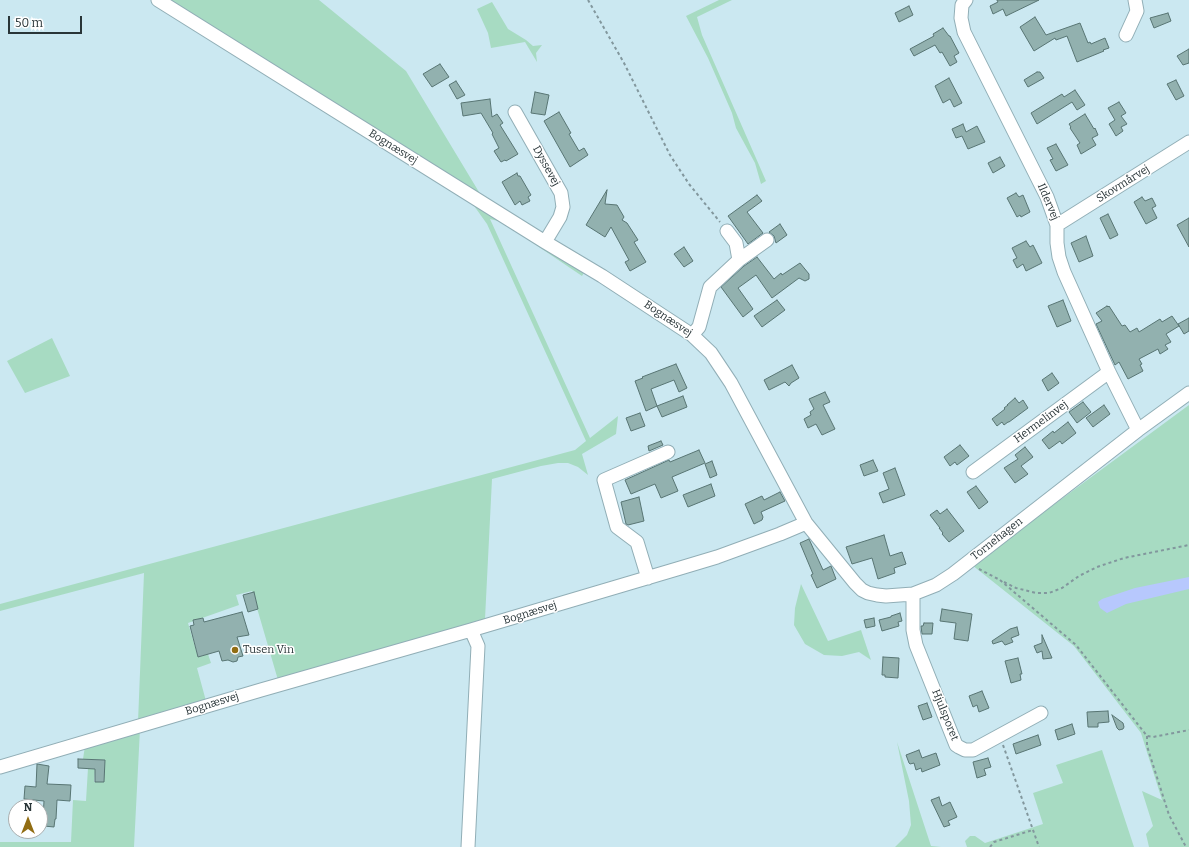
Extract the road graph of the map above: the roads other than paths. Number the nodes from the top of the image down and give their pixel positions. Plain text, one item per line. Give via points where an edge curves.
1 (158, 0) edge
2 (966, 0) edge
3 (1135, 0) edge
4 (1126, 35) dead end
5 (516, 112) dead end
6 (1189, 142) edge
7 (1057, 225) junction
8 (727, 231) road end
9 (767, 240) dead end
10 (544, 242) junction
11 (739, 260) junction
12 (692, 335) junction
13 (1109, 372) junction
14 (1189, 393) edge
15 (1138, 430) junction
16 (668, 452) dead end
17 (973, 472) dead end
18 (806, 523) junction
19 (648, 578) junction
20 (913, 594) junction
21 (471, 630) junction
22 (1041, 713) dead end
23 (0, 767) edge
24 (468, 847) edge

1 - 10 street, Bognæsvej
2 - 7 street, Ildervej via 962,5 961,18 964,32 1047,197
3 - 4 street via 1138,11
5 - 10 street, Dyssevej via 561,193 563,207 560,217
6 - 7 street, Skovmårvej
7 - 13 street, Ildervej via 1059,258
8 - 11 street via 736,243
9 - 11 street
10 - 12 street, Bognæsvej via 602,276
11 - 12 street via 710,287 699,327
12 - 18 street, Bognæsvej via 710,353 731,383
13 - 15 street, Ildervej
13 - 17 street, Hermelinvej
14 - 15 street, Tornehagen
15 - 20 street, Tornehagen via 953,574 936,585
16 - 19 street via 604,480 617,527 637,542
18 - 19 street, Bognæsvej via 717,557
18 - 20 street, Tornehagen via 862,590 886,596
19 - 21 street, Bognæsvej
20 - 22 street, Hjulsporet via 913,630 916,645 956,745 965,750 973,750
21 - 23 street, Bognæsvej
21 - 24 street via 478,646

